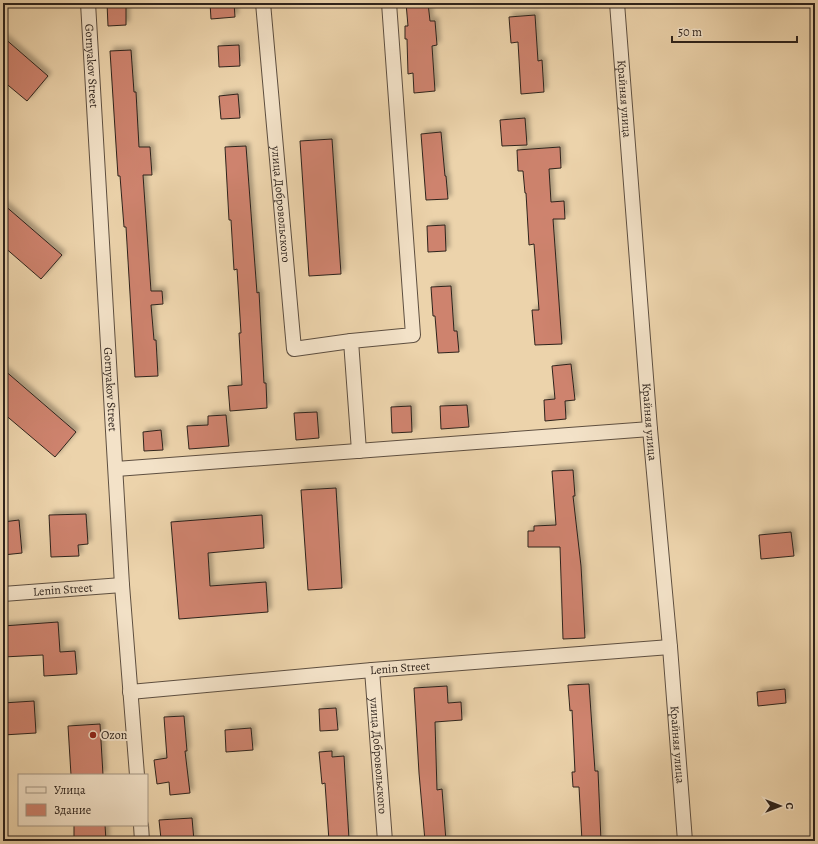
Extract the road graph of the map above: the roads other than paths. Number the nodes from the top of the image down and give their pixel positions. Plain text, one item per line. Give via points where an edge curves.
1 (88, 3) edge
2 (263, 3) edge
3 (389, 3) edge
4 (617, 3) edge
5 (351, 341) junction
6 (650, 430) junction
7 (359, 451) junction
8 (116, 469) junction
9 (122, 585) junction
10 (3, 594) edge
11 (670, 647) junction
12 (372, 670) junction
13 (130, 692) junction
14 (137, 774) edge
15 (141, 826) edge
16 (142, 841) edge
17 (385, 841) edge
18 (685, 841) edge

1 - 8 street, Gornyakov Street
2 - 5 street, улица Добровольского via 294,349
3 - 5 street, улица Добровольского via 413,335
4 - 6 street, Крайняя улица
5 - 7 street
6 - 7 street
6 - 11 street, Крайняя улица
7 - 8 street
8 - 9 street, Gornyakov Street
9 - 10 street, Lenin Street
9 - 13 street, Gornyakov Street
11 - 12 street, Lenin Street
11 - 18 street, Крайняя улица
12 - 13 street, Lenin Street
12 - 17 street, улица Добровольского
13 - 14 street, Gornyakov Street
15 - 16 street

